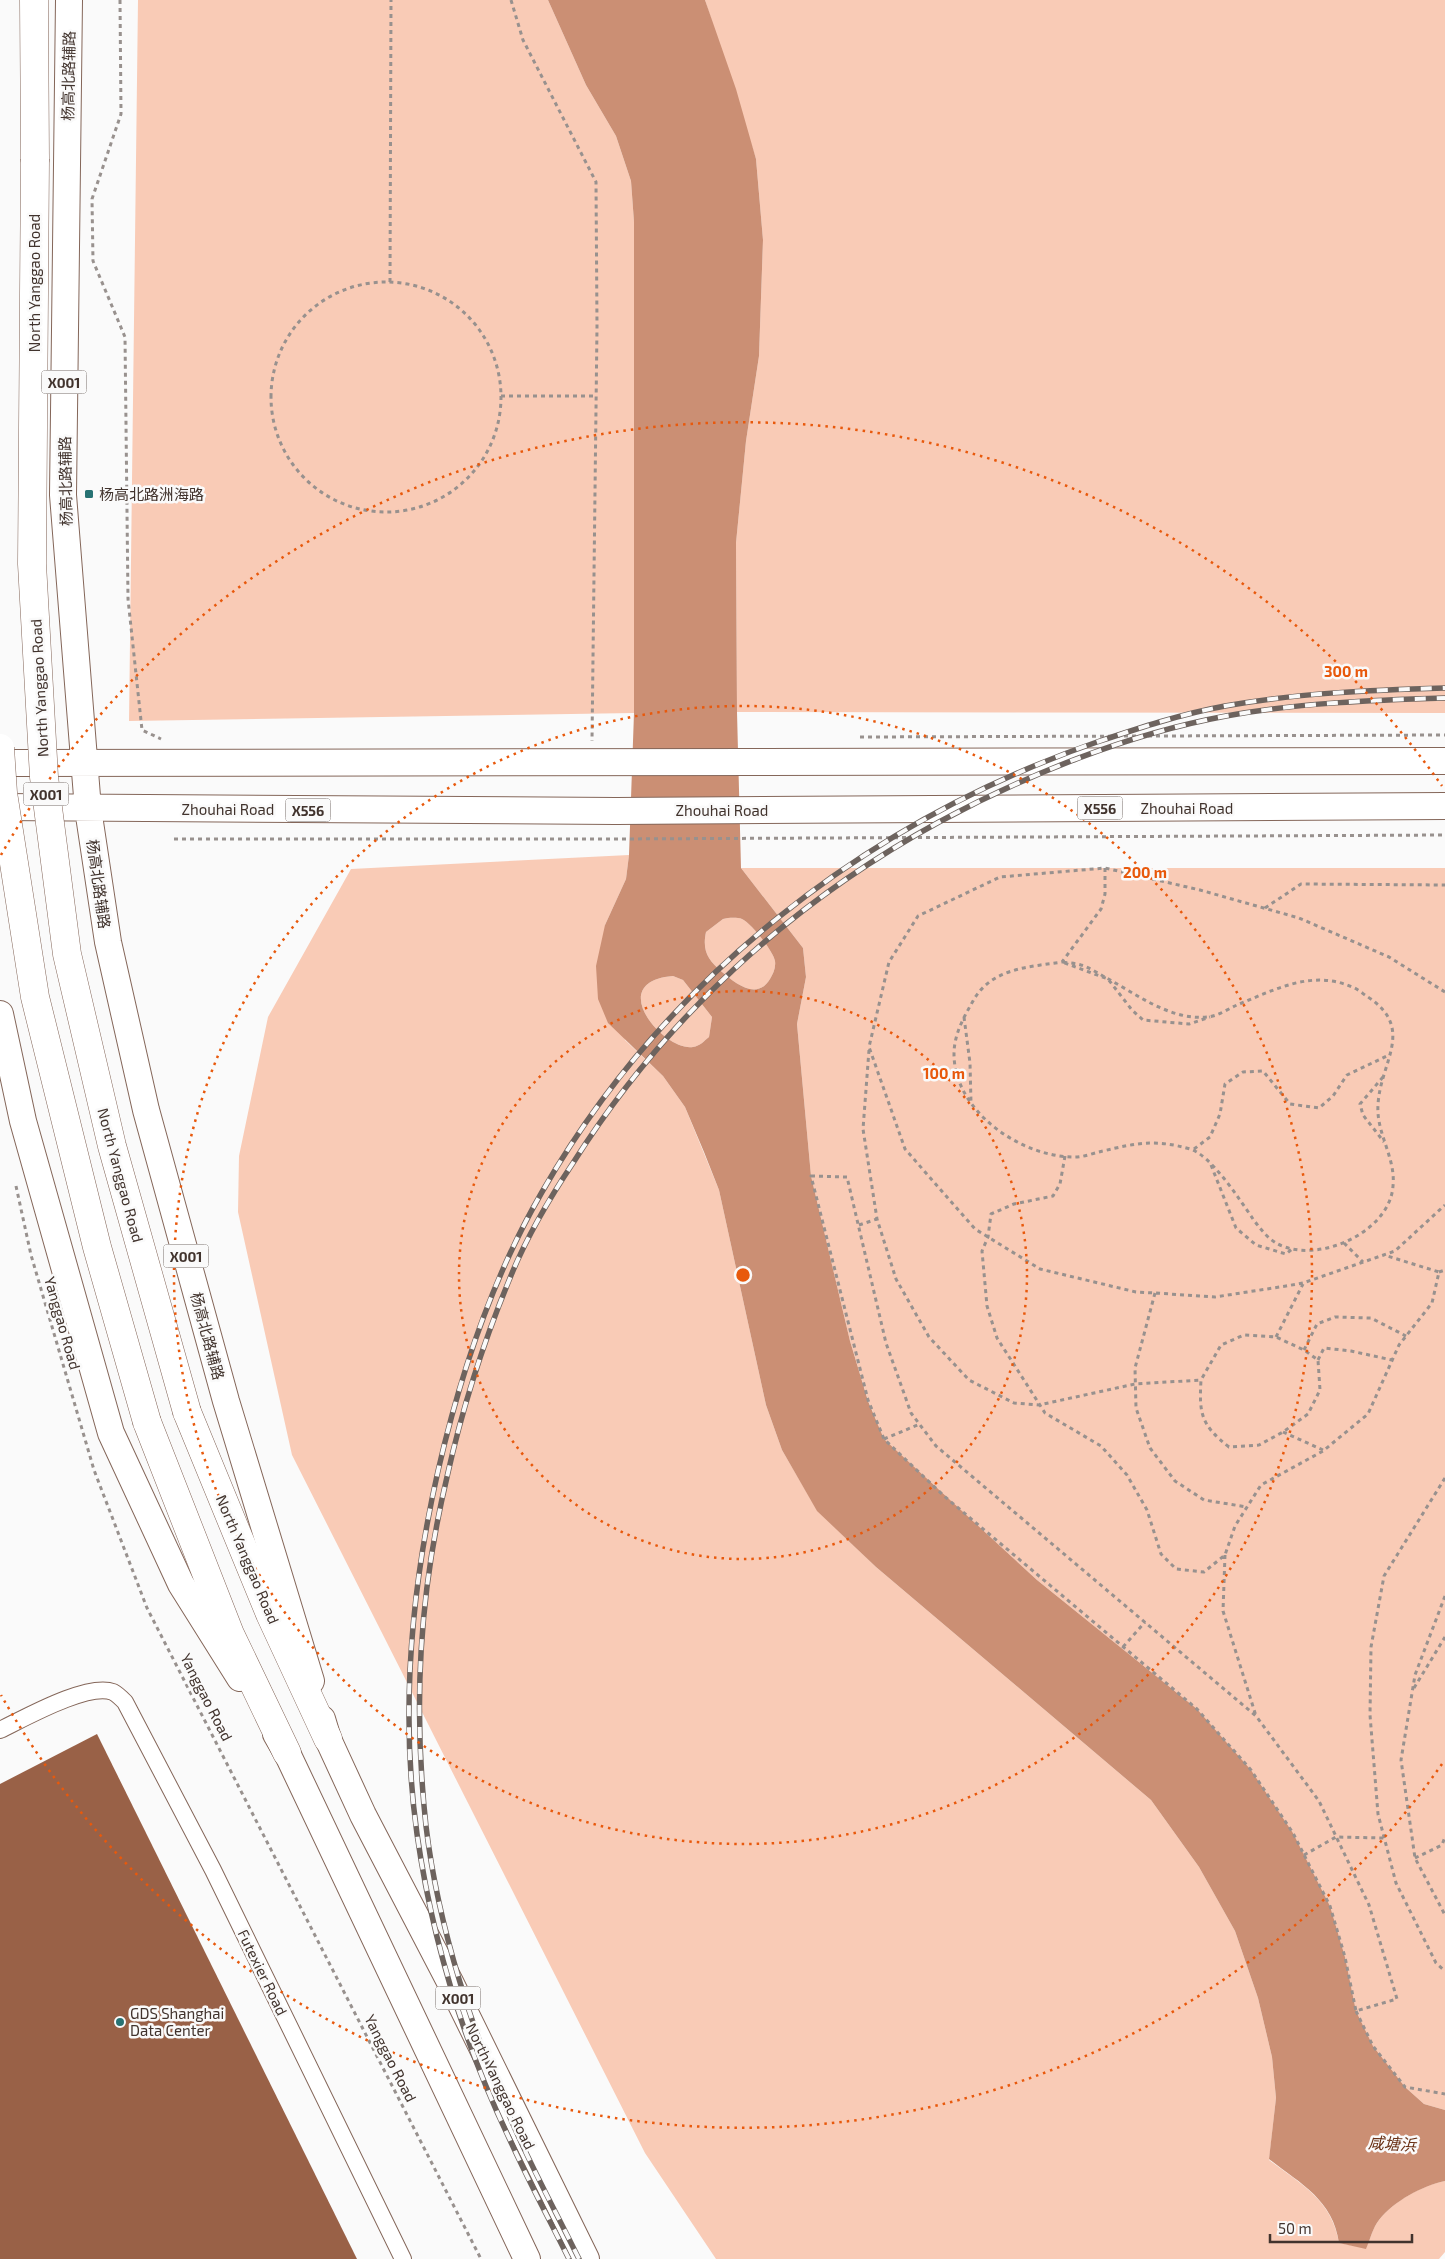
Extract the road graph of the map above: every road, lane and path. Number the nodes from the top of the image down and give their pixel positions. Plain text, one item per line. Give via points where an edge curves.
1 (34, 0) edge
2 (69, 0) edge
3 (120, 0) edge
4 (391, 0) edge
5 (511, 0) edge
6 (390, 282) junction
7 (501, 396) junction
8 (596, 396) junction
9 (1445, 735) edge
10 (858, 737) dead end
11 (582, 738) dead end
12 (169, 739) dead end
13 (0, 748) edge
14 (599, 754) junction
15 (1445, 761) edge
16 (0, 763) edge
17 (85, 763) junction
18 (1445, 806) edge
19 (0, 808) edge
20 (88, 809) junction
21 (1445, 834) edge
22 (174, 839) dead end
23 (1105, 868) junction
24 (1445, 884) edge
25 (1264, 908) junction
26 (1062, 962) junction
27 (1108, 979) junction
28 (1445, 992) edge
29 (0, 1014) edge
30 (964, 1017) junction
31 (1210, 1017) junction
32 (869, 1047) junction
33 (1391, 1054) junction
34 (1384, 1075) junction
35 (971, 1104) junction
36 (1386, 1144) junction
37 (1194, 1150) junction
38 (1065, 1156) junction
39 (1211, 1165) junction
40 (15, 1179) dead end
41 (1445, 1205) edge
42 (877, 1218) junction
43 (858, 1225) junction
44 (988, 1237) junction
45 (1344, 1244) junction
46 (1292, 1248) junction
47 (1384, 1254) junction
48 (1363, 1262) junction
49 (1445, 1270) edge
50 (1439, 1272) junction
51 (1303, 1284) junction
52 (1155, 1293) junction
53 (1407, 1335) junction
54 (1276, 1337) junction
55 (1304, 1350) junction
56 (1318, 1360) junction
57 (1391, 1362) junction
58 (1201, 1380) junction
59 (1135, 1384) junction
60 (1039, 1405) junction
61 (920, 1424) junction
62 (1283, 1432) junction
63 (884, 1439) junction
64 (1323, 1451) junction
65 (1445, 1478) edge
66 (1247, 1507) junction
67 (1225, 1555) junction
68 (1445, 1596) edge
69 (1145, 1622) junction
70 (1445, 1637) edge
71 (1123, 1647) junction
72 (1413, 1690) junction
73 (1256, 1716) junction
74 (0, 1730) edge
75 (328, 1739) junction
76 (287, 1753) junction
77 (1336, 1837) junction
78 (1445, 1837) edge
79 (1384, 1838) junction
80 (1304, 1855) junction
81 (1415, 1858) junction
82 (1445, 1914) edge
83 (1445, 1971) edge
84 (1356, 2011) junction
85 (1445, 2094) edge
86 (403, 2259) edge
87 (481, 2259) edge
88 (527, 2259) edge
89 (586, 2259) edge

1 - 75 highway, North Yanggao Road / X001, bridge via 32,564 44,777 67,954 112,1146 187,1412 270,1614
2 - 17 main road, 杨高北路辅路 / X001 via 63,496
3 - 12 path via 121,114 92,199 93,261 126,337 128,599 142,730 152,736
4 - 6 path
5 - 8 path via 523,40 596,182
6 - 7 path via 424,289 448,300 468,317 489,345 500,378
6 - 7 path via 355,286 323,301 297,325 279,355 271,389 275,424 288,456 310,483 357,508 392,511 426,504 457,487 481,462 496,430
7 - 8 path
8 - 14 path
9 - 10 path
11 - 14 path
13 - 76 highway, X001, bridge via 3,794 35,996 97,1247 147,1422 230,1634
14 - 15 main road via 758,762
14 - 17 main road
16 - 17 main road
17 - 20 main road, 杨高北路辅路 / X001
18 - 20 main road, Zhouhai Road / X556 via 616,811
19 - 20 main road, Zhouhai Road / X556
20 - 75 main road, 杨高北路辅路 / X001 via 108,942 146,1110 226,1401
21 - 22 path
23 - 25 path
23 - 26 path via 1105,894 1101,909
23 - 32 path via 1000,877 918,916 889,962
24 - 25 path via 1301,884
25 - 28 path via 1299,918 1389,956
26 - 27 path via 1083,965
26 - 30 path via 997,975 976,995
27 - 31 path via 1161,1008 1183,1016
27 - 31 path via 1143,1020 1189,1024
29 - 76 main road, X001 via 23,1121 111,1433 181,1584
30 - 35 path
30 - 35 path via 954,1054 960,1082
31 - 33 path via 1286,984 1318,979 1352,987 1380,1005 1394,1028
32 - 42 path via 863,1129
32 - 44 path via 905,1150 975,1229
33 - 34 path
33 - 37 path via 1347,1075 1333,1096 1319,1108 1290,1104 1264,1071 1243,1072 1225,1084 1220,1114 1210,1137
34 - 36 path via 1378,1116
34 - 36 path via 1360,1104 1363,1115
35 - 38 path via 1017,1142 1046,1154
36 - 45 path via 1393,1168 1388,1208 1370,1227
37 - 38 path via 1140,1142 1075,1158
37 - 39 path
38 - 44 path via 1060,1184 1053,1196 1014,1204 991,1214
39 - 46 path via 1266,1237
39 - 46 path via 1236,1228 1256,1245 1286,1254
40 - 87 path, Yanggao Road via 31,1255 94,1470 147,1608
41 - 47 path via 1394,1251
42 - 43 path
42 - 60 path via 896,1279 929,1337 969,1380 1014,1403
43 - 61 path via 886,1343 911,1413
43 - 63 path via 847,1177 811,1176 868,1400
44 - 52 path via 1040,1269 1136,1292
44 - 60 path via 982,1251 986,1306 997,1338
45 - 46 path via 1307,1251
45 - 48 path
47 - 48 path
47 - 50 path
48 - 51 path
49 - 50 path
50 - 53 path via 1432,1303
51 - 52 path via 1215,1297
51 - 54 path
52 - 59 path via 1135,1368
53 - 55 path via 1371,1318 1335,1317 1317,1324
53 - 57 path
54 - 55 path
54 - 58 path via 1244,1335 1221,1345
55 - 56 path
56 - 57 path via 1324,1348 1352,1351
56 - 62 path via 1320,1390 1308,1414
57 - 64 path via 1368,1414
58 - 59 path
58 - 62 path via 1199,1405 1210,1432 1229,1447 1259,1445
59 - 60 path
59 - 66 path via 1136,1408 1150,1448 1175,1481 1204,1500
60 - 67 path via 1045,1413 1101,1446 1127,1475 1147,1510 1161,1554 1176,1569 1204,1572
61 - 63 path
61 - 69 path via 936,1446
62 - 64 path
63 - 71 path via 944,1496
64 - 66 path via 1261,1485
65 - 79 path via 1384,1576 1371,1647 1370,1714 1378,1814
66 - 67 path via 1235,1526
67 - 73 path via 1223,1611
68 - 72 path via 1415,1676
69 - 71 path
69 - 73 path
70 - 72 path
71 - 80 path via 1197,1709 1251,1770
72 - 81 path via 1401,1760
73 - 77 path via 1319,1801
74 - 86 street, Futexier Road via 44,1708 93,1691 113,1692 125,1702 209,1861
75 - 89 main road, North Yanggao Road / X001
76 - 88 main road, X001
77 - 79 path
77 - 80 path
77 - 84 path via 1369,1905 1397,1999
78 - 81 path via 1442,1845
79 - 83 path via 1396,1883 1436,1963
80 - 84 path via 1330,1906
81 - 82 path
84 - 85 path via 1373,2046 1405,2087

